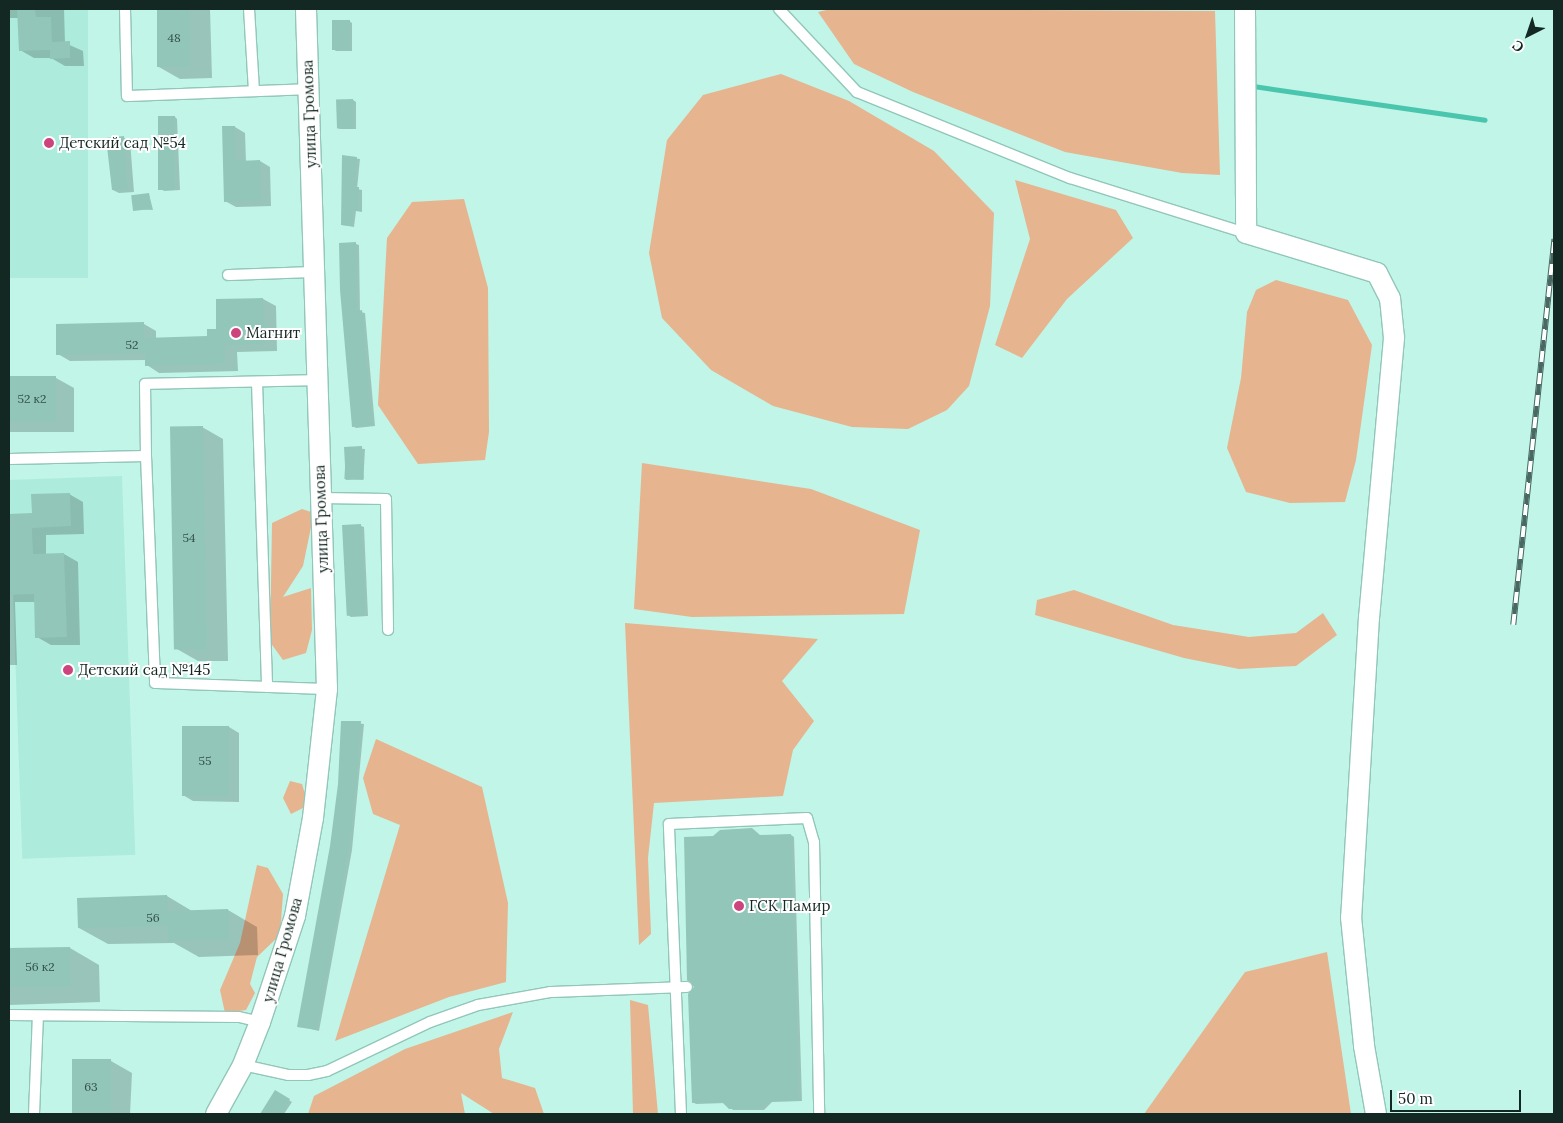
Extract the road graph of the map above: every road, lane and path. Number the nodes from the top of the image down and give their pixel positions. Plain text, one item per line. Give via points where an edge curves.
1 (125, 9) edge
2 (249, 9) edge
3 (306, 9) edge
4 (779, 9) edge
5 (1244, 9) edge
6 (307, 89) junction
7 (254, 90) junction
8 (1246, 233) junction
9 (314, 272) junction
10 (228, 276) dead end
11 (317, 380) junction
12 (257, 382) junction
13 (146, 456) junction
14 (9, 459) edge
15 (321, 498) junction
16 (388, 630) dead end
17 (267, 687) junction
18 (326, 689) junction
19 (676, 987) junction
20 (688, 987) dead end
21 (9, 1015) edge
22 (38, 1016) junction
23 (260, 1022) junction
24 (243, 1065) junction
25 (34, 1114) edge
26 (216, 1114) edge
27 (681, 1114) edge
28 (819, 1114) edge
29 (1376, 1114) edge

1 - 7 lane via 127,96
2 - 7 lane
3 - 6 street, улица Громова
4 - 8 lane via 856,92 1070,178
5 - 8 street
6 - 7 lane
6 - 9 street, улица Громова
8 - 29 street via 1378,273 1390,298 1394,338 1369,618 1351,917 1364,1046
9 - 10 lane
9 - 11 street, улица Громова
11 - 12 lane
11 - 15 street, улица Громова
12 - 13 lane via 145,384
12 - 17 lane
13 - 14 lane
13 - 17 lane via 155,683
15 - 16 lane via 386,499
15 - 18 street, улица Громова
17 - 18 lane
18 - 23 street, улица Громова via 312,818 295,916
19 - 20 lane
19 - 24 lane via 626,986 550,992 478,1005 430,1022 327,1071 288,1075
19 - 27 lane
19 - 28 lane via 669,824 807,818 814,842
21 - 22 lane
22 - 23 lane via 239,1016
22 - 25 lane
23 - 24 street, улица Громова
24 - 26 street, улица Громова

